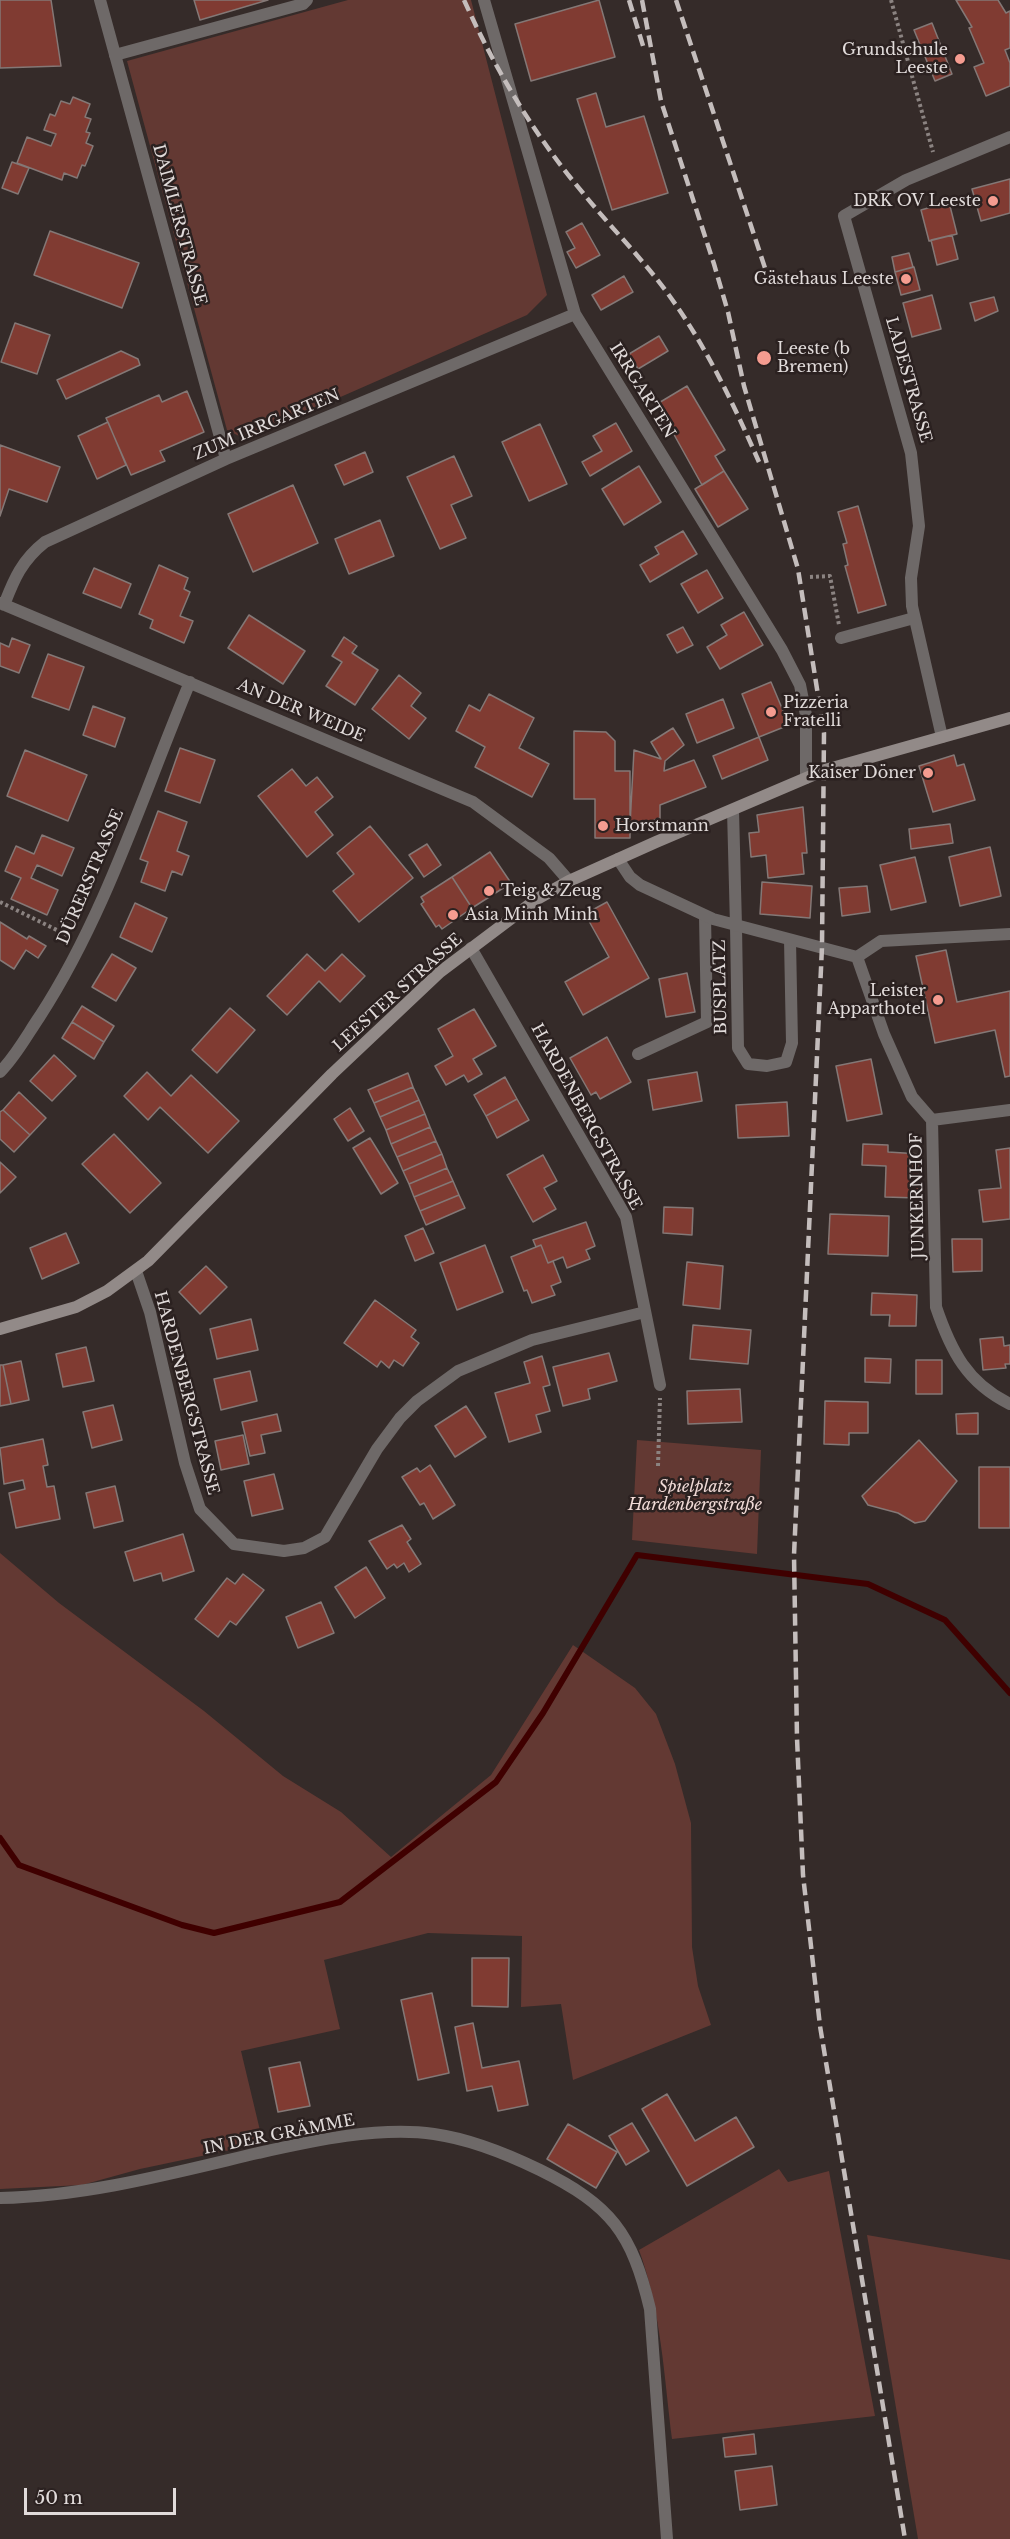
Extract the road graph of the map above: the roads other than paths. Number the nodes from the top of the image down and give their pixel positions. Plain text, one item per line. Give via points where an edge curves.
1 (100, 0) edge
2 (307, 0) edge
3 (484, 0) edge
4 (115, 55) junction
5 (1010, 137) edge
6 (574, 314) junction
7 (226, 459) junction
8 (2, 604) edge
9 (914, 618) junction
10 (841, 638) road end
11 (190, 682) junction
12 (1010, 718) edge
13 (942, 736) junction
14 (806, 778) junction
15 (733, 810) junction
16 (618, 859) junction
17 (569, 881) junction
18 (705, 916) junction
19 (736, 926) junction
20 (1010, 934) edge
21 (789, 940) junction
22 (471, 948) junction
23 (857, 957) junction
24 (638, 1054) dead end
25 (0, 1072) edge
26 (1010, 1110) edge
27 (932, 1120) junction
28 (136, 1271) junction
29 (645, 1312) junction
30 (0, 1329) edge
31 (660, 1385) road end
32 (1010, 1404) edge
33 (0, 2198) edge
34 (668, 2539) edge

1 - 4 street, DAIMLERSTRASSE
2 - 4 street
3 - 6 street, IRRGARTEN
4 - 7 street, DAIMLERSTRASSE
5 - 9 street, LADESTRASSE via 906,180 844,216 911,453 920,526 911,578
6 - 7 street, ZUM IRRGARTEN
6 - 14 street, IRRGARTEN via 800,685 806,715
7 - 8 street, ZUM IRRGARTEN via 45,542 18,569
8 - 11 street, AN DER WEIDE
9 - 10 street
9 - 13 street, LADESTRASSE
11 - 17 street, AN DER WEIDE via 473,802 549,858
11 - 25 street, DÜRERSTRASSE via 83,943
12 - 13 street, LEESTER STRASSE
13 - 14 street, LEESTER STRASSE
14 - 15 street, LEESTER STRASSE
15 - 16 street, LEESTER STRASSE
15 - 19 street, BUSPLATZ
16 - 17 street, LEESTER STRASSE
16 - 18 street, BUSPLATZ via 640,885
17 - 22 street, LEESTER STRASSE via 537,899
18 - 19 street, BUSPLATZ
18 - 24 street via 707,1022
19 - 21 street
19 - 21 street, BUSPLATZ via 738,1048 748,1064 786,1062 792,1042
20 - 23 street via 881,941
21 - 23 street
22 - 28 street, LEESTER STRASSE via 440,972 332,1074
22 - 29 street, HARDENBERGSTRASSE via 626,1217
23 - 27 street, JUNKERNHOF via 884,1035 912,1097
26 - 27 street
27 - 32 street, JUNKERNHOF via 936,1307 945,1335 965,1369 987,1393
28 - 29 street, HARDENBERGSTRASSE via 200,1509 234,1544 284,1551 304,1548 325,1537 400,1418 458,1371 532,1340
28 - 30 street, LEESTER STRASSE via 76,1307
29 - 31 street, HARDENBERGSTRASSE
33 - 34 street, IN DER GRÄMME via 85,2192 298,2145 394,2133 433,2134 482,2146 566,2183 606,2213 632,2247 642,2275 650,2309

